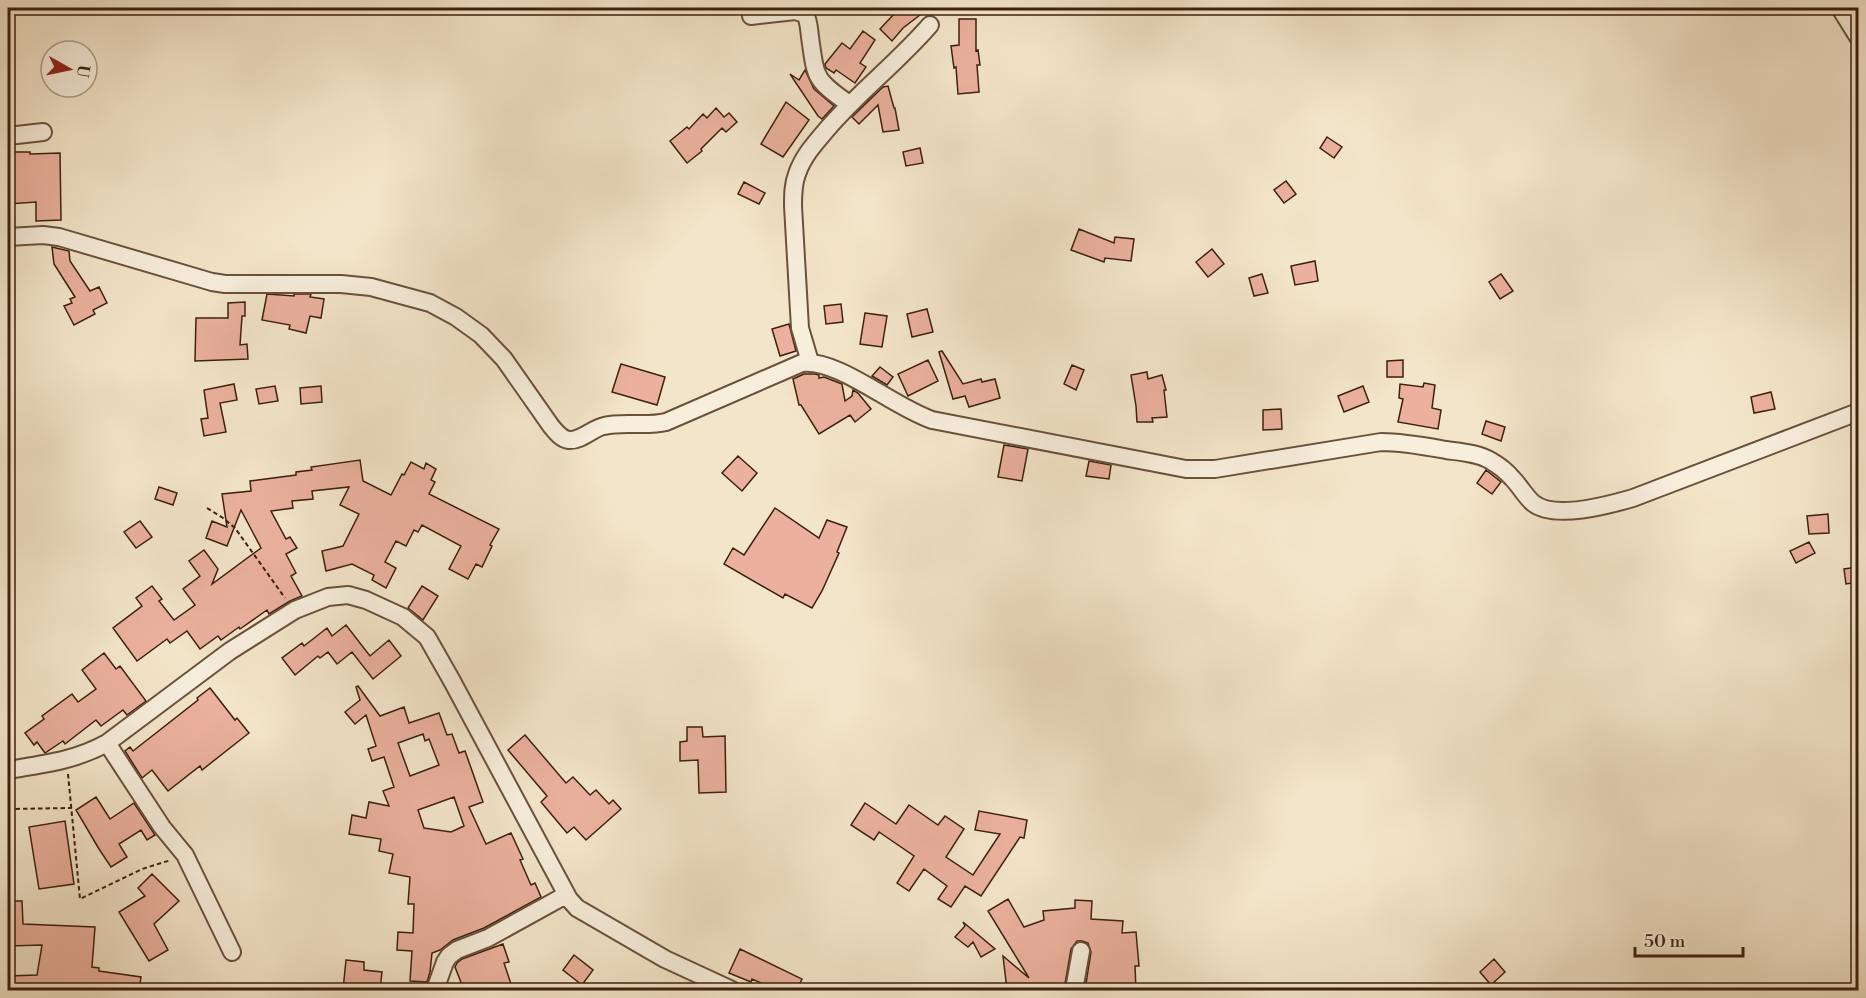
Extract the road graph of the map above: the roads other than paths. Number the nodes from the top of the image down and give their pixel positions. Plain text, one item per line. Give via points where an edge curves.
1 (1840, 8) edge
2 (751, 16) dead end
3 (930, 25) dead end
4 (1858, 37) edge
5 (849, 104) junction
6 (43, 132) dead end
7 (8, 136) edge
8 (8, 237) edge
9 (810, 362) junction
10 (1858, 412) edge
11 (107, 743) junction
12 (8, 770) edge
13 (566, 895) junction
14 (1082, 951) dead end
15 (232, 952) dead end
16 (435, 990) edge
17 (732, 990) edge
18 (1074, 990) edge

1 - 4 street
2 - 5 street via 795,11 805,14 815,72 822,84
3 - 5 street via 908,51
5 - 9 street via 804,158 793,191 800,328
6 - 7 street
8 - 9 street via 59,237 212,282 341,284 371,287 430,303 481,335 504,359 558,435 567,440 611,424 666,422
9 - 10 street via 832,367 932,420 1186,469 1215,469 1381,442 1469,454 1490,460 1534,504 1560,510 1592,508 1633,498
11 - 12 street via 88,754
11 - 13 street via 230,651 295,610 328,597 348,595 366,600 403,617 427,637
11 - 15 street via 185,855
13 - 16 street via 488,938 457,950 445,962
13 - 17 street via 578,908 665,959
14 - 18 street

